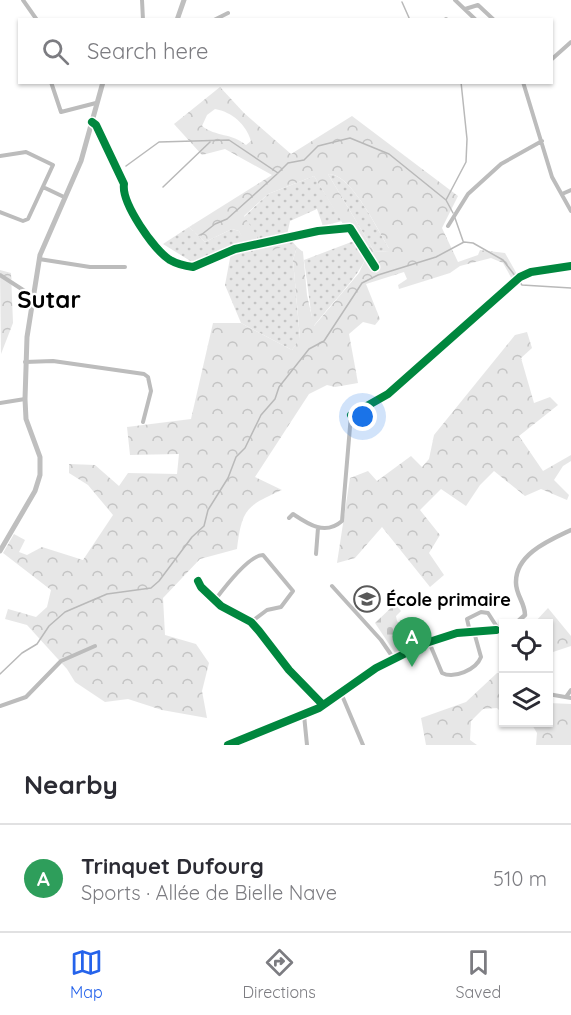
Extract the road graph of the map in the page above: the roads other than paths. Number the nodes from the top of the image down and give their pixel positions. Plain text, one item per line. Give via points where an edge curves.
1 (23, 0) edge
2 (142, 0) edge
3 (184, 0) edge
4 (455, 0) edge
5 (465, 9) junction
6 (228, 13) dead end
7 (178, 17) edge
8 (36, 18) edge
9 (143, 18) edge
10 (218, 18) edge
11 (474, 18) edge
12 (492, 18) edge
13 (571, 42) edge
14 (553, 58) edge
15 (52, 84) edge
16 (102, 84) edge
17 (524, 84) edge
18 (96, 103) junction
19 (92, 122) junction
20 (542, 141) junction
21 (0, 156) edge
22 (44, 187) junction
23 (571, 190) edge
24 (562, 194) junction
25 (64, 197) junction
26 (571, 211) edge
27 (0, 212) edge
28 (448, 226) dead end
29 (39, 259) junction
30 (571, 266) edge
31 (125, 267) dead end
32 (375, 267) dead end
33 (0, 275) edge
34 (34, 297) junction
35 (25, 362) junction
36 (25, 399) junction
37 (0, 403) edge
38 (143, 422) dead end
39 (289, 518) dead end
40 (318, 528) junction
41 (571, 530) edge
42 (0, 551) edge
43 (316, 554) dead end
44 (198, 581) dead end
45 (332, 586) dead end
46 (215, 600) junction
47 (521, 619) edge
48 (251, 622) junction
49 (499, 629) edge
50 (499, 630) edge
51 (472, 632) junction
52 (429, 642) junction
53 (95, 646) dead end
54 (394, 658) junction
55 (571, 690) edge
56 (341, 693) junction
57 (553, 695) edge
58 (569, 698) edge
59 (323, 705) junction
60 (0, 706) edge
61 (304, 716) junction
62 (228, 745) edge
63 (307, 745) edge
64 (363, 745) edge

1 - 8 street
2 - 9 street
3 - 7 main road
4 - 5 street
5 - 11 street
5 - 12 street via 478,5
6 - 10 street
13 - 14 street
15 - 18 street via 61,112
16 - 18 main road
17 - 20 street
18 - 19 main road
19 - 25 main road
19 - 32 street via 124,184 130,213 172,261 193,267 235,249 350,228
20 - 24 street via 552,177
20 - 28 street via 501,164 468,194
21 - 22 street via 26,152 51,164
22 - 25 street
22 - 27 street via 26,221
23 - 24 street
24 - 26 street
25 - 29 main road
29 - 31 street via 90,267
29 - 34 main road
30 - 40 street via 531,272 520,278 388,394 351,415 342,522
33 - 34 street
34 - 35 main road
35 - 36 main road
35 - 38 street via 53,361 144,374 151,391
36 - 37 street
36 - 42 main road via 30,434 40,457 39,481
39 - 40 street via 293,514
40 - 43 street
41 - 47 street via 543,544 522,563 516,584 525,615
44 - 46 street
45 - 54 street
46 - 48 street via 231,614
46 - 48 street via 230,581 263,555 293,591 281,607 267,610
48 - 59 street
49 - 51 street via 488,613 481,612 467,619
50 - 51 street
51 - 52 street
51 - 52 street via 481,657 468,671 442,673
52 - 54 street
53 - 60 street via 61,661 26,697
54 - 56 street
55 - 58 street
56 - 59 street
56 - 64 street
57 - 58 street
59 - 61 street
61 - 62 street
61 - 63 street

